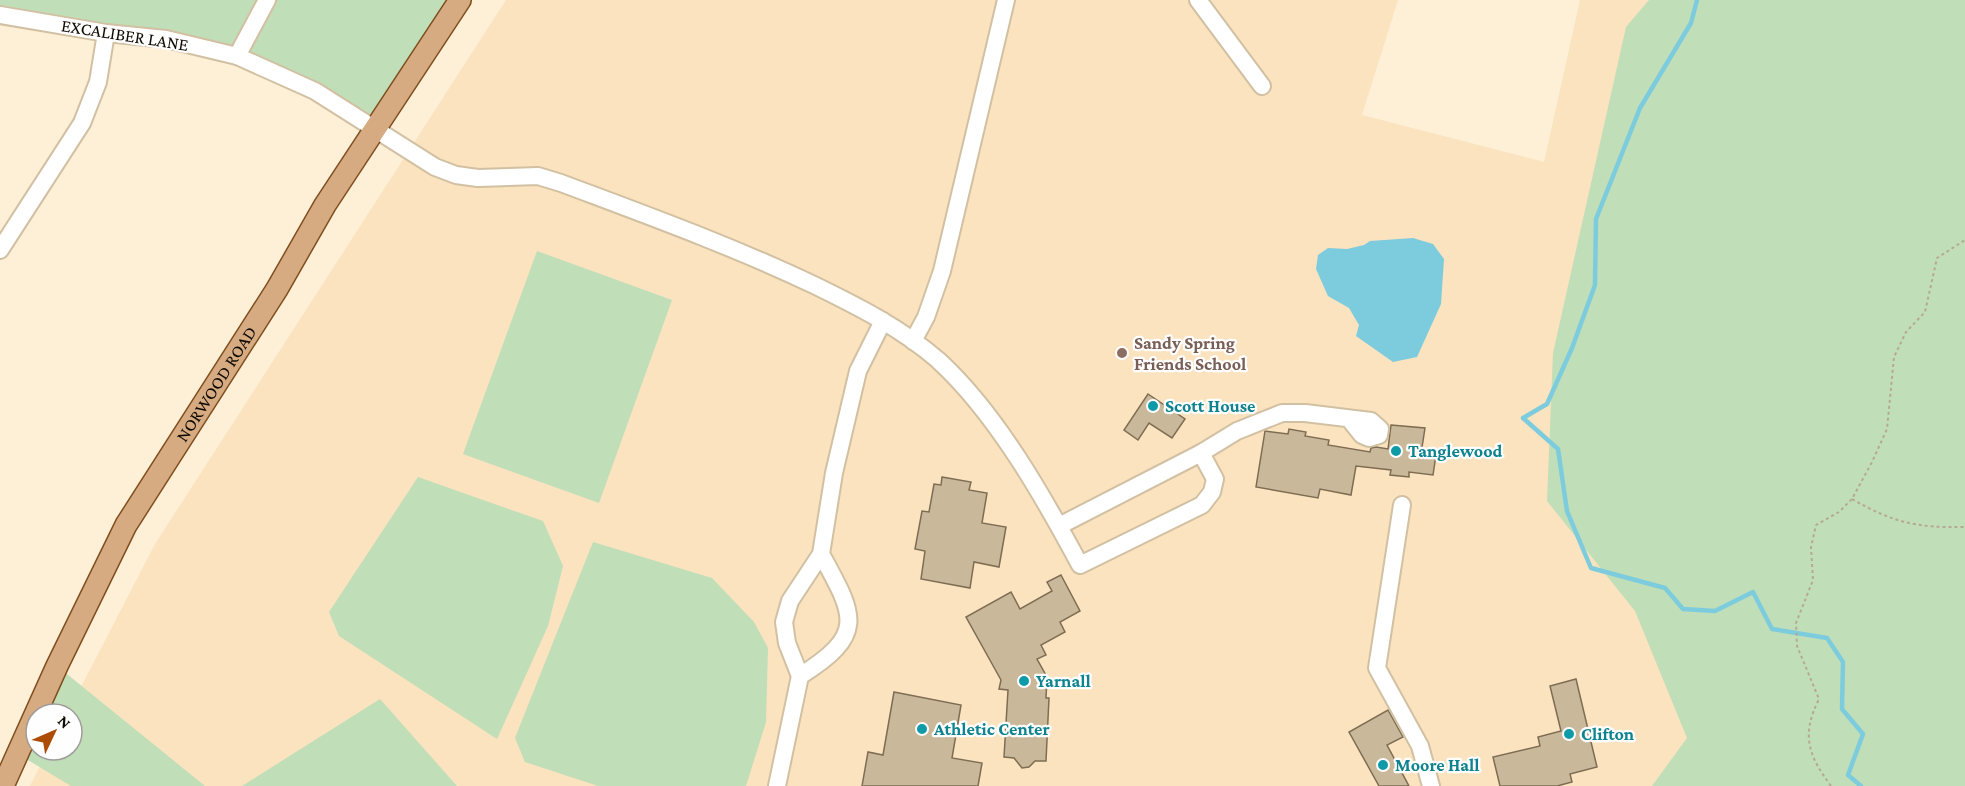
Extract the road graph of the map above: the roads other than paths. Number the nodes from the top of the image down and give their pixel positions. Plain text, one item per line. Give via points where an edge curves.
1 (267, 0) edge
2 (460, 0) edge
3 (1006, 0) edge
4 (1198, 0) edge
5 (0, 15) edge
6 (106, 33) junction
7 (237, 56) junction
8 (1262, 86) dead end
9 (376, 129) junction
10 (0, 250) edge
11 (883, 321) junction
12 (913, 341) junction
13 (1350, 420) dead end
14 (1201, 453) junction
15 (1402, 505) dead end
16 (1059, 526) junction
17 (821, 554) junction
18 (800, 676) junction
19 (3, 786) edge
20 (777, 786) edge
21 (1431, 786) edge

1 - 7 street
2 - 9 main road, NORWOOD ROAD
3 - 12 street via 942,271
4 - 8 street
5 - 6 street, EXCALIBER LANE
6 - 7 street, EXCALIBER LANE via 166,39
6 - 10 street via 98,82 82,123
7 - 9 street, EXCALIBER LANE via 315,91
9 - 11 street, EXCALIBER LANE via 435,167 456,175 538,176 572,187 755,257
9 - 19 main road, NORWOOD ROAD via 126,525 54,670
11 - 12 street, EXCALIBER LANE
11 - 17 street via 858,371 834,473
12 - 16 street, EXCALIBER LANE via 940,362 971,397
13 - 14 street via 1282,413 1237,431
14 - 16 street
14 - 16 street, EXCALIBER LANE via 1215,480 1202,505 1080,565
15 - 21 street via 1377,668 1420,746
17 - 18 street via 790,601 784,622 787,643
17 - 18 street via 848,602 850,620 846,637 827,660
18 - 20 street

